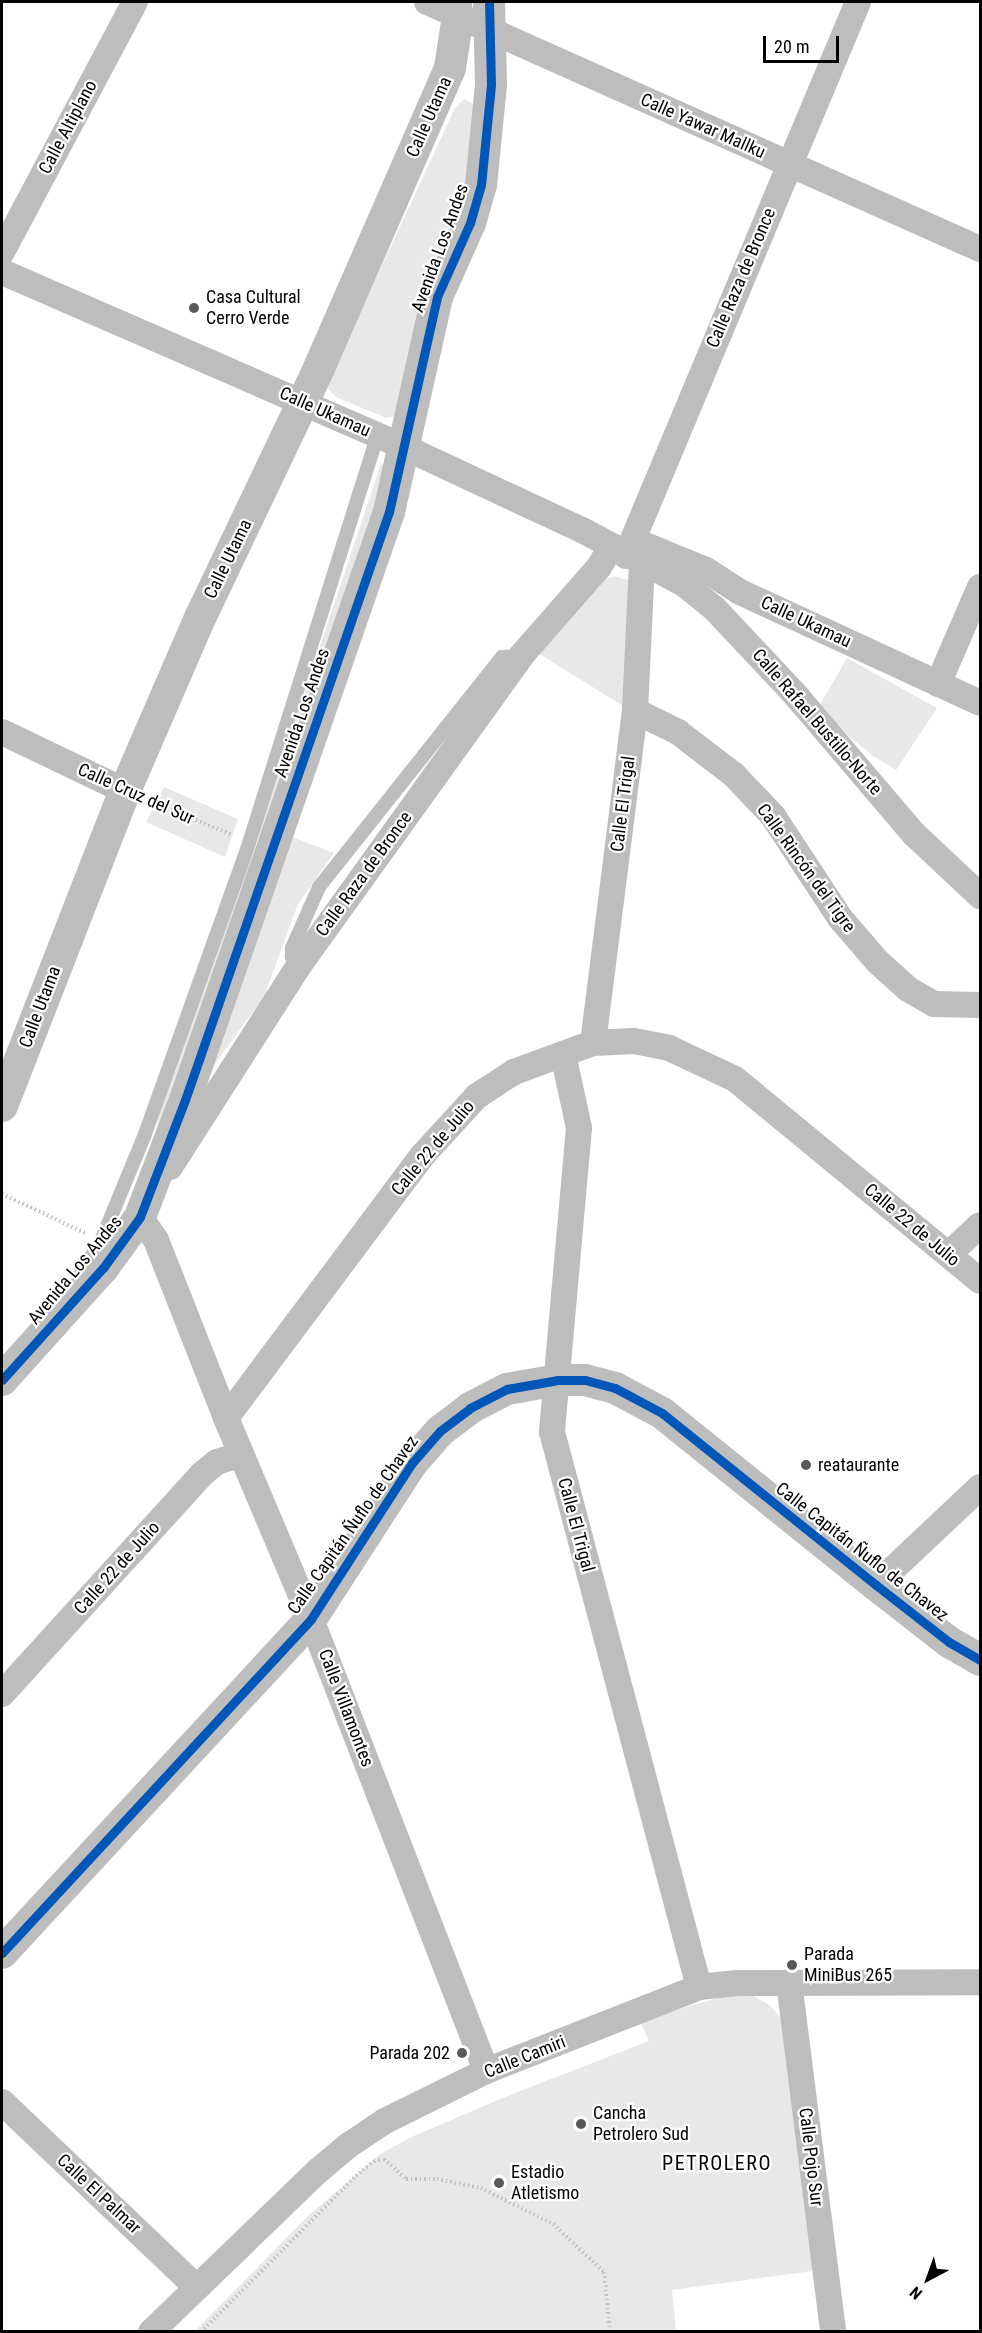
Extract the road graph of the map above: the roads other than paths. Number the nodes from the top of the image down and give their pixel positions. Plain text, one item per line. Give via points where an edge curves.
1 (135, 2) edge
2 (427, 2) edge
3 (489, 2) edge
4 (858, 2) edge
5 (457, 9) edge
6 (491, 32) junction
7 (789, 164) junction
8 (981, 249) edge
9 (2, 252) edge
10 (2, 272) edge
11 (303, 403) junction
12 (378, 435) junction
13 (406, 448) junction
14 (628, 552) junction
15 (981, 587) edge
16 (938, 684) junction
17 (981, 703) edge
18 (635, 711) junction
19 (2, 732) edge
20 (125, 791) junction
21 (981, 896) edge
22 (981, 1005) edge
23 (593, 1043) junction
24 (563, 1054) junction
25 (2, 1106) edge
26 (140, 1217) junction
27 (981, 1226) edge
28 (949, 1254) junction
29 (981, 1281) edge
30 (2, 1363) edge
31 (2, 1380) edge
32 (558, 1380) junction
33 (226, 1418) junction
34 (241, 1454) junction
35 (981, 1487) edge
36 (876, 1586) junction
37 (311, 1619) junction
38 (981, 1660) edge
39 (2, 1694) edge
40 (2, 1953) edge
41 (789, 1982) junction
42 (981, 1982) edge
43 (699, 1987) junction
44 (486, 2072) junction
45 (2, 2102) edge
46 (196, 2287) junction
47 (151, 2331) edge
48 (833, 2331) edge

1 - 9 street, Calle Altiplano
2 - 5 street, Calle Yawar Mallku
3 - 6 street, Avenida Los Andes
4 - 7 street, Calle Raza de Bronce
5 - 6 street, Calle Yawar Mallku
5 - 11 street, Calle Utama via 450,68
6 - 7 street, Calle Yawar Mallku
6 - 13 street, Avenida Los Andes via 482,185 470,223 437,297
7 - 8 street, Calle Yawar Mallku
7 - 14 street, Calle Raza de Bronce
10 - 11 street, Calle Ukamau
11 - 12 street, Calle Ukamau
11 - 20 street, Calle Utama via 200,618
12 - 13 street, Calle Ukamau
12 - 30 lane, Avenida Los Andes via 249,843 145,1134 101,1241 87,1264
13 - 14 street, Calle Ukamau
13 - 26 street, Avenida Los Andes via 378,546 185,1100
14 - 16 street, Calle Ukamau via 706,570 740,592
14 - 18 street, Calle El Trigal
14 - 21 street, Calle Rafael Bustillo-Norte via 684,584 714,608 793,692 914,834
14 - 26 street, Calle Raza de Bronce via 599,567 521,656 300,964
15 - 16 street
16 - 17 street, Calle Ukamau
18 - 22 street, Calle Rincón del Tigre via 678,732 734,775 773,816 840,918 908,989 934,1005
18 - 23 street, Calle El Trigal
19 - 20 street, Calle Cruz del Sur
20 - 25 street, Calle Utama
23 - 24 street, Calle 22 de Julio
23 - 28 street, Calle 22 de Julio via 633,1041 669,1048 735,1079
24 - 32 street, Calle El Trigal via 579,1128
24 - 33 street, Calle 22 de Julio via 514,1072 477,1096 447,1128
26 - 31 street, Avenida Los Andes via 103,1268
26 - 33 street, Calle Villamontes via 156,1240
27 - 28 street
28 - 29 street, Calle 22 de Julio
32 - 36 street, Calle Capitán Ñuflo de Chavez via 585,1380 615,1388 662,1413
32 - 37 street, Calle Capitán Ñuflo de Chavez via 507,1389 470,1408 440,1431 412,1463
32 - 43 street, Calle El Trigal via 552,1432
33 - 34 street, Calle Villamontes
34 - 37 street, Calle Villamontes
34 - 39 street, Calle 22 de Julio via 217,1462 202,1474
35 - 36 street
36 - 38 street, Calle Capitán Ñuflo de Chavez via 949,1642
37 - 40 street, Calle Capitán Ñuflo de Chavez
37 - 44 street, Calle Villamontes
41 - 42 street, Calle Camiri
41 - 43 street, Calle Camiri
41 - 48 street, Calle Pojo Sur
43 - 44 street, Calle Camiri
44 - 46 street, Calle Camiri via 385,2121 349,2145
45 - 46 street, Calle El Palmar
46 - 47 street, Calle Camiri

